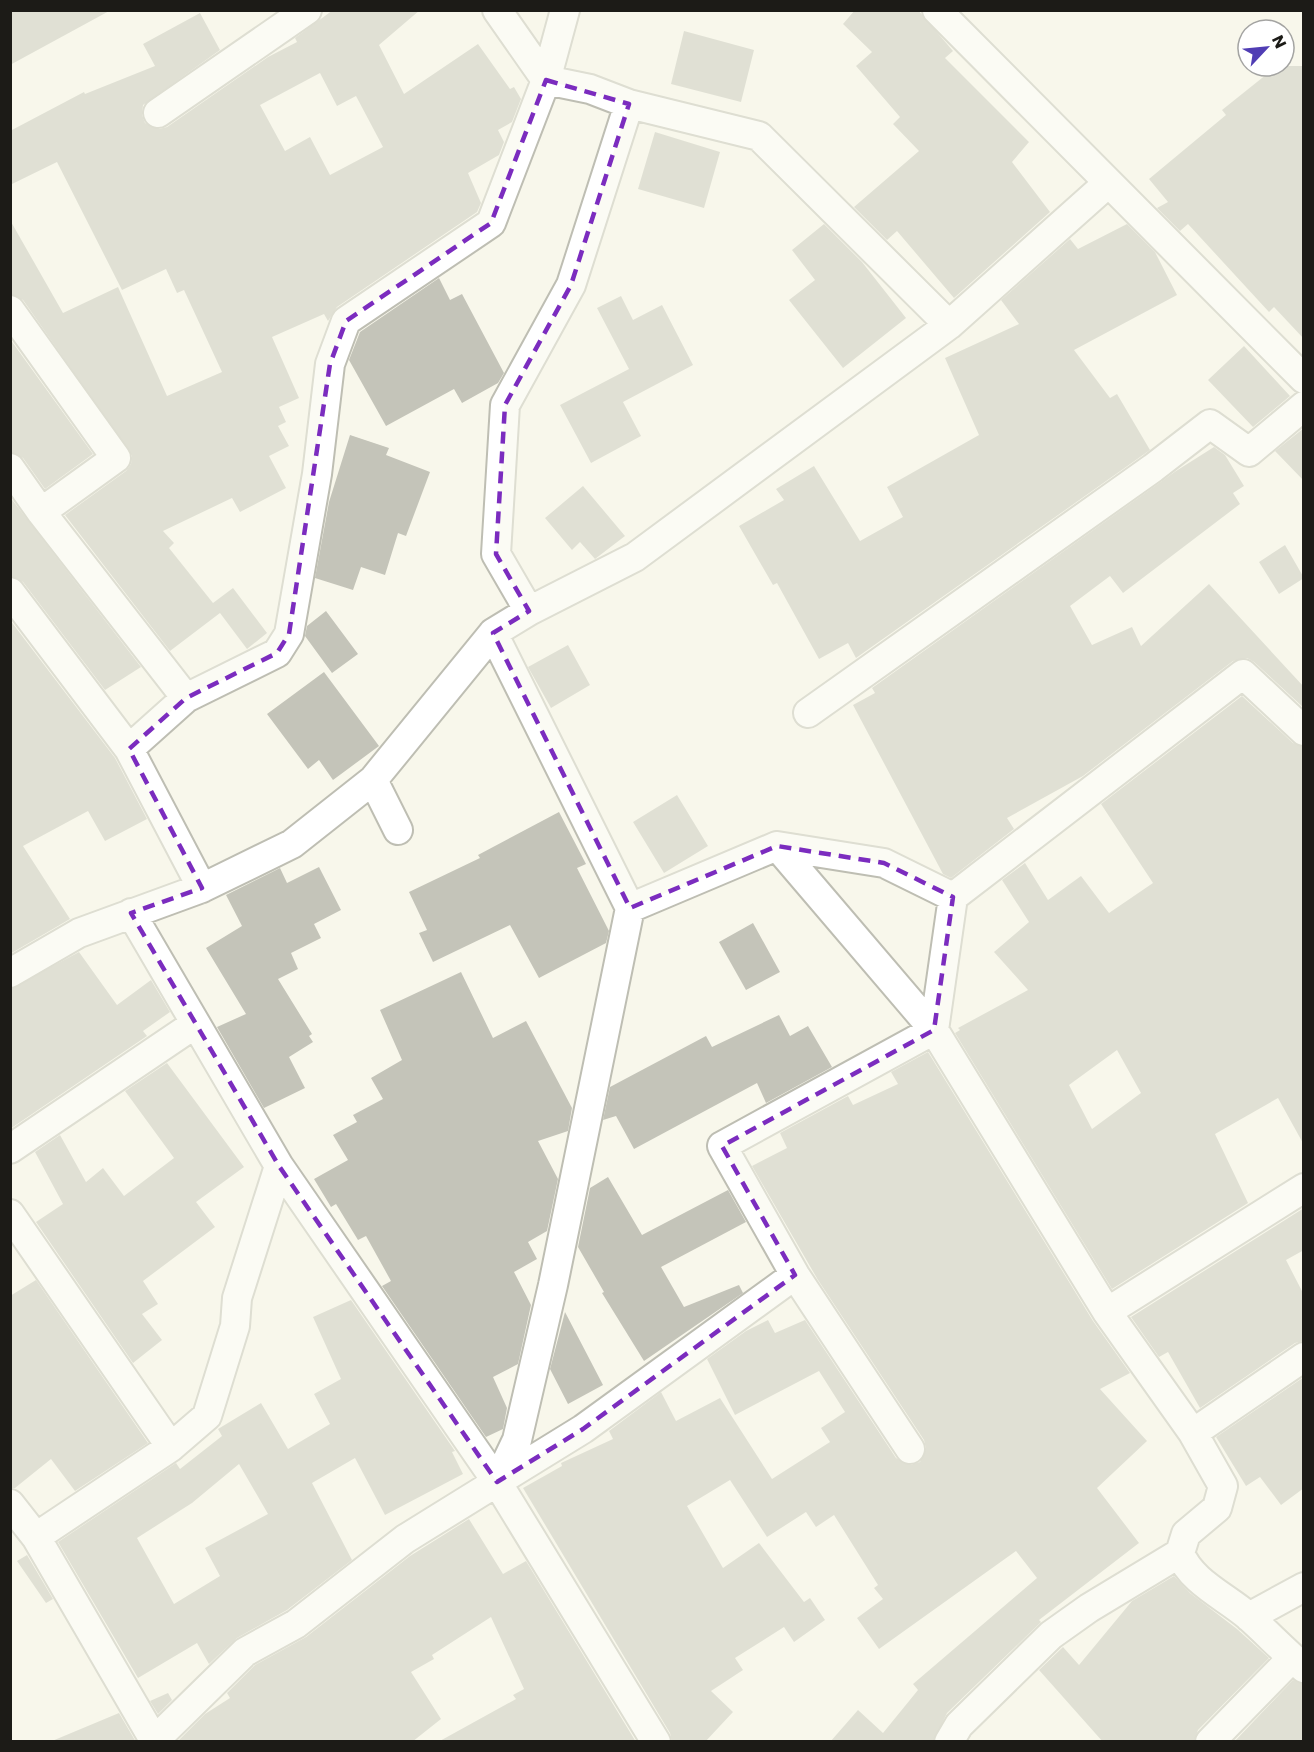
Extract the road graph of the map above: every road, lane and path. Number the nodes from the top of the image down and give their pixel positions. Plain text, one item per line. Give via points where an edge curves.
1 (307, 10) edge
2 (497, 10) edge
3 (565, 10) edge
4 (937, 10) edge
5 (546, 80) junction
6 (629, 104) junction
7 (158, 113) dead end
8 (1107, 184) junction
9 (10, 310) edge
10 (949, 325) junction
11 (1304, 379) edge
12 (1304, 406) edge
13 (10, 468) edge
14 (41, 512) junction
15 (10, 592) edge
16 (529, 611) junction
17 (493, 633) junction
18 (186, 698) junction
19 (808, 713) dead end
20 (1304, 731) edge
21 (129, 749) junction
22 (373, 780) junction
23 (398, 830) dead end
24 (777, 846) junction
25 (202, 888) junction
26 (953, 897) junction
27 (630, 908) junction
28 (131, 914) junction
29 (10, 973) edge
30 (195, 1024) junction
31 (934, 1030) junction
32 (10, 1149) edge
33 (279, 1166) junction
34 (1304, 1188) edge
35 (10, 1214) edge
36 (795, 1275) junction
37 (1107, 1312) junction
38 (1304, 1357) edge
39 (1193, 1433) junction
40 (171, 1447) junction
41 (910, 1449) dead end
42 (497, 1482) junction
43 (10, 1504) edge
44 (36, 1538) junction
45 (1180, 1553) junction
46 (1304, 1587) edge
47 (1249, 1617) junction
48 (1298, 1663) edge
49 (154, 1741) edge
50 (656, 1742) edge
51 (949, 1742) edge
52 (1210, 1742) edge

1 - 7 street
2 - 5 street
3 - 5 street
4 - 8 street
5 - 6 street via 590,89
5 - 18 street via 490,223 346,321 330,364 317,474 289,634 277,653
6 - 10 street via 759,136
6 - 16 street via 571,285 505,405 496,554
8 - 10 street
8 - 11 street
9 - 14 street via 116,458
10 - 16 street via 635,557
12 - 19 street via 1249,452 1210,424
13 - 14 street
14 - 18 street
15 - 21 street
16 - 17 street
17 - 22 street
17 - 27 street
18 - 21 street
20 - 26 street via 1243,674
21 - 25 street
22 - 23 street
22 - 25 street via 292,844
24 - 26 street via 884,863
24 - 27 street
24 - 31 street
25 - 28 street
26 - 31 street
27 - 42 street via 554,1285 517,1440
28 - 29 street via 79,933
28 - 30 street
30 - 32 street
30 - 33 street
31 - 36 street via 722,1146
31 - 37 street
33 - 40 street via 237,1298 235,1326 207,1416
33 - 42 street
34 - 37 street
35 - 40 street
36 - 41 street
36 - 42 street via 583,1429
37 - 39 street
38 - 39 street
39 - 45 street via 1223,1486 1217,1508 1186,1534
40 - 44 street
42 - 49 street via 405,1539 296,1624 245,1652
42 - 50 street
43 - 44 street
44 - 49 street
45 - 47 street via 1195,1575
45 - 51 street via 1051,1635 959,1725
46 - 47 street
47 - 48 street
48 - 52 street

